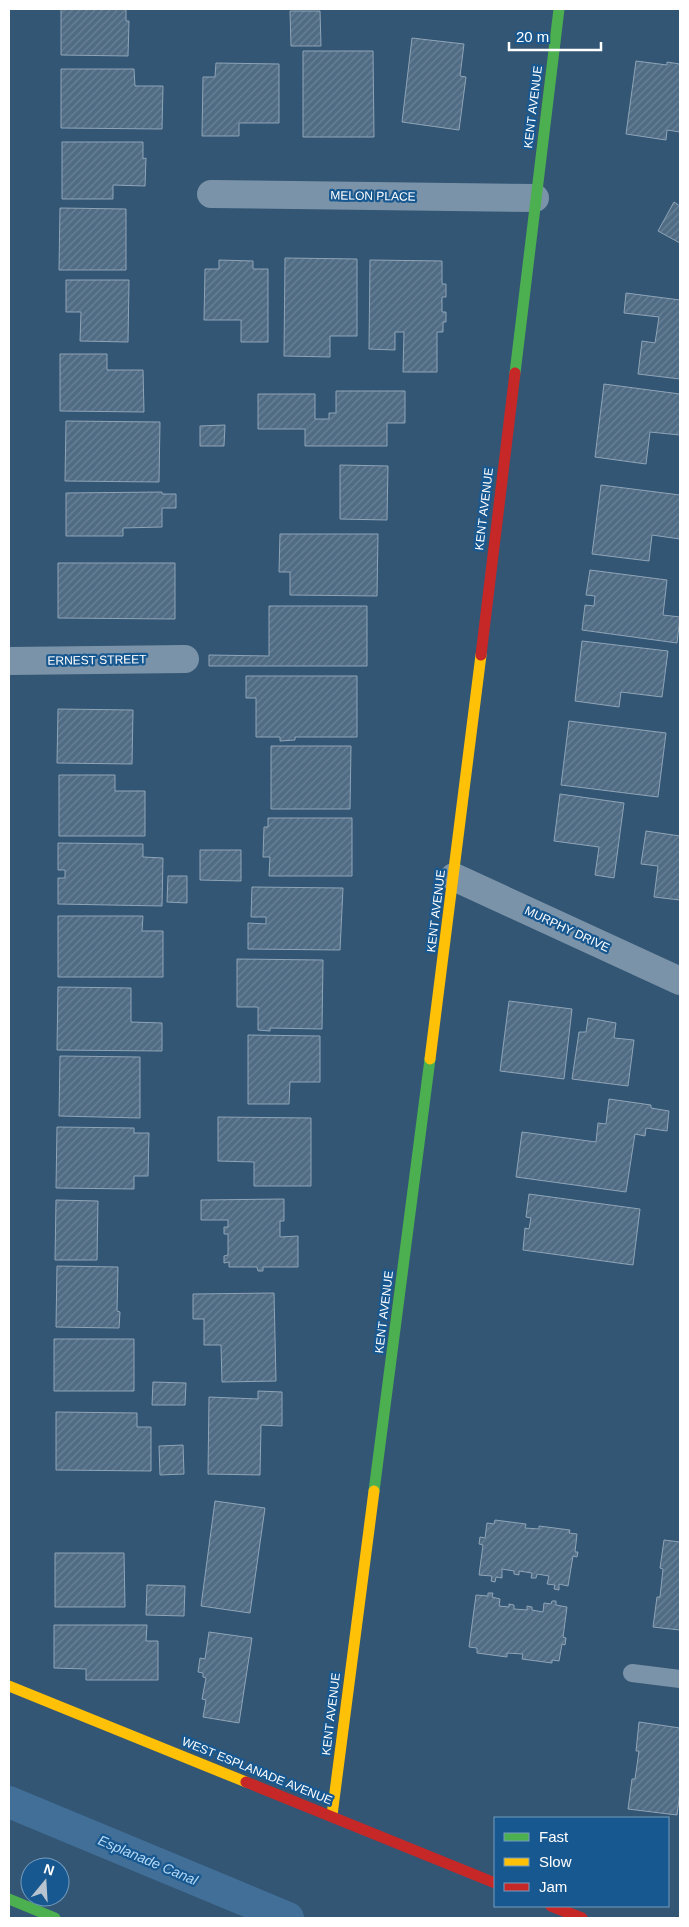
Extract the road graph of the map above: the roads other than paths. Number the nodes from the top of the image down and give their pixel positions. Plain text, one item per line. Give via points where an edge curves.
1 (559, 9) edge
2 (210, 194) dead end
3 (535, 198) junction
4 (185, 659) dead end
5 (9, 661) edge
6 (454, 877) junction
7 (680, 981) edge
8 (632, 1673) dead end
9 (680, 1679) edge
10 (9, 1686) edge
11 (332, 1815) junction
12 (494, 1883) edge
13 (9, 1899) edge
14 (554, 1907) edge
15 (56, 1918) edge
16 (582, 1918) edge

1 - 3 street, KENT AVENUE
2 - 3 street, MELON PLACE
3 - 6 street, KENT AVENUE
4 - 5 street, ERNEST STREET
6 - 7 street, MURPHY DRIVE
6 - 11 street, KENT AVENUE
8 - 9 lane
10 - 11 street, WEST ESPLANADE AVENUE
11 - 12 street, WEST ESPLANADE AVENUE
13 - 15 street
14 - 16 street

